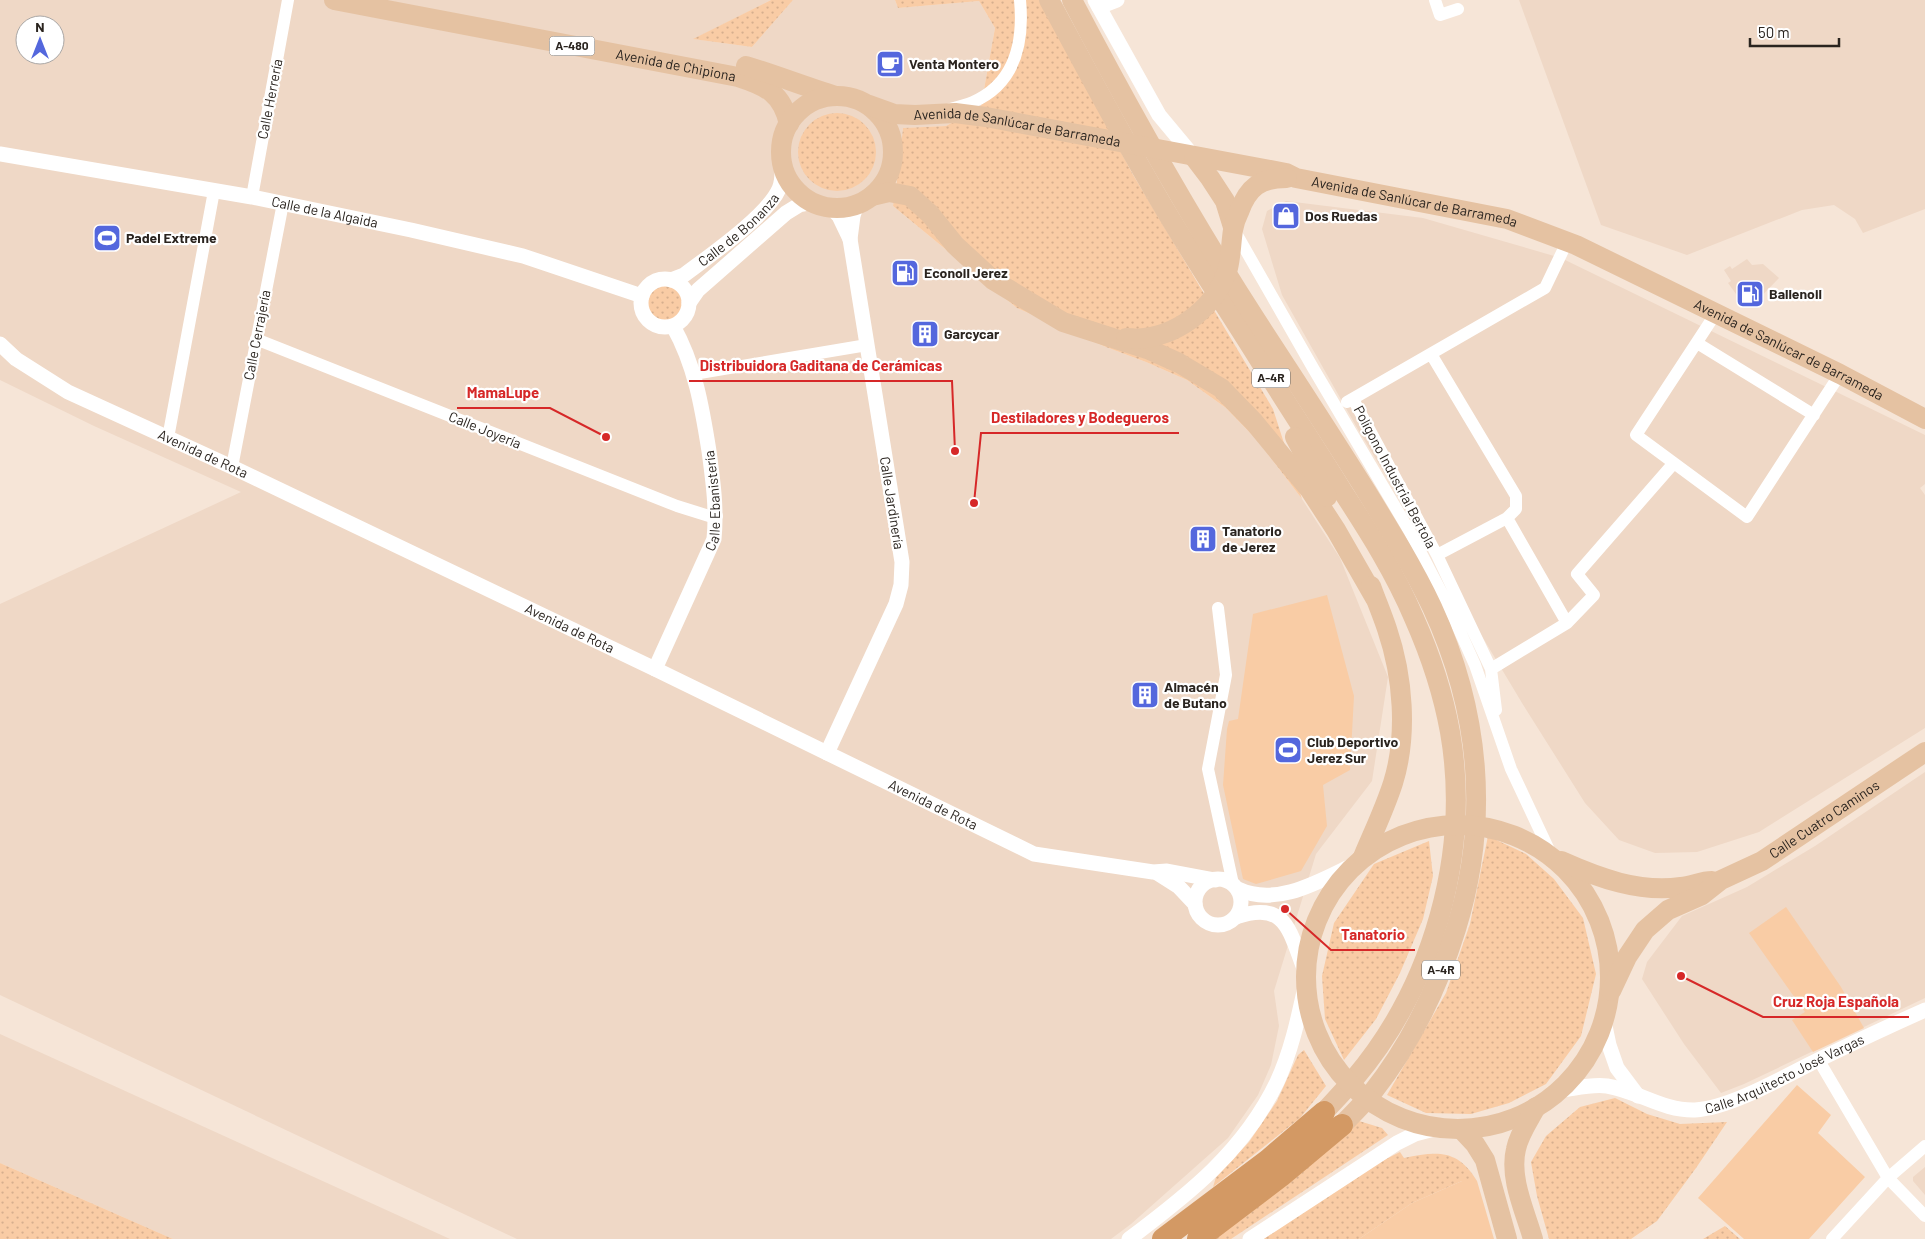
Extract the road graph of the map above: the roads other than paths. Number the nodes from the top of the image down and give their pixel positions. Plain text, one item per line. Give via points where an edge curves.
1 (288, 0) edge
2 (334, 0) edge
3 (401, 0) edge
4 (1020, 0) edge
5 (1049, 0) edge
6 (1072, 0) edge
7 (1117, 0) edge
8 (1435, 0) edge
9 (1097, 3) edge
10 (1458, 9) dead end
11 (836, 96) junction
12 (869, 105) junction
13 (936, 113) junction
14 (789, 124) junction
15 (0, 154) edge
16 (1184, 155) junction
17 (782, 162) junction
18 (1296, 178) junction
19 (214, 191) junction
20 (252, 197) junction
21 (864, 200) junction
22 (283, 203) junction
23 (822, 205) junction
24 (1233, 227) junction
25 (850, 239) junction
26 (1567, 242) junction
27 (671, 280) junction
28 (642, 296) junction
29 (689, 303) junction
30 (1716, 313) junction
31 (673, 326) junction
32 (1114, 338) junction
33 (256, 339) junction
34 (1697, 343) junction
35 (0, 344) edge
36 (868, 345) junction
37 (1431, 354) junction
38 (694, 374) junction
39 (1840, 374) junction
40 (1353, 399) junction
41 (1288, 406) junction
42 (1337, 408) junction
43 (1814, 415) junction
44 (1925, 419) edge
45 (168, 438) junction
46 (1673, 464) junction
47 (232, 467) junction
48 (717, 516) junction
49 (1507, 518) junction
50 (1437, 555) junction
51 (1375, 598) junction
52 (1218, 608) dead end
53 (1567, 623) junction
54 (655, 669) junction
55 (1491, 669) junction
56 (1500, 738) junction
57 (1925, 752) edge
58 (828, 753) junction
59 (1554, 856) junction
60 (1358, 861) junction
61 (1153, 872) junction
62 (1721, 880) junction
63 (1226, 883) junction
64 (1195, 904) junction
65 (1236, 917) junction
66 (1305, 979) junction
67 (1609, 995) junction
68 (1925, 1010) edge
69 (1604, 1021) junction
70 (1818, 1060) junction
71 (1562, 1090) junction
72 (1638, 1096) junction
73 (1536, 1107) junction
74 (1324, 1112) joint
75 (1342, 1126) joint
76 (1438, 1128) junction
77 (1461, 1129) junction
78 (1925, 1146) edge
79 (1888, 1178) junction
80 (1925, 1216) edge
81 (1129, 1239) edge
82 (1163, 1239) edge
83 (1198, 1239) edge
84 (1250, 1239) edge
85 (1508, 1239) edge
86 (1533, 1239) edge
87 (1832, 1239) edge

1 - 20 street, Calle Herrería
2 - 14 main road, Avenida de Chipiona / A-480 via 738,77 763,85 777,97 786,111
3 - 11 main road, Avenida de Chipiona / A-480 via 742,65
4 - 13 street via 1021,38 1014,62 1004,79 973,102
5 - 41 main road, A-4R via 1150,185
6 - 75 main road, A-4R via 1207,242 1388,527 1432,607 1463,696 1476,770 1471,870 1463,906 1423,1011 1394,1062
7 - 9 street
8 - 10 street via 1440,15
9 - 16 street
11 - 12 main road via 853,98
11 - 14 main road via 809,103
12 - 13 main road, Avenida de Sanlúcar de Barrameda via 894,114
12 - 21 main road via 884,121 893,142 893,157 883,185
13 - 16 main road, Avenida de Sanlúcar de Barrameda via 979,116
14 - 17 main road via 782,142
15 - 19 street, Calle de la Algaida
16 - 18 main road, Avenida de Sanlúcar de Barrameda via 1286,173
16 - 24 main road via 1210,178 1225,201
17 - 23 main road via 793,186 802,195
17 - 27 street, Calle de Bonanza via 779,190 756,217 684,276
18 - 24 main road via 1274,178 1254,187 1247,194
18 - 26 main road, Avenida de Sanlúcar de Barrameda via 1507,219
19 - 20 street, Calle de la Algaida
19 - 45 street
20 - 22 street, Calle de la Algaida
21 - 23 main road via 843,207
21 - 25 street, Calle Jardinería via 853,216
21 - 32 main road via 889,192 910,196 993,280 1063,322
22 - 28 street, Calle de la Algaida via 523,256
22 - 33 street, Calle Cerrajería
23 - 25 street, Calle Jardinería via 839,216
23 - 29 street, Calle de Bonanza via 799,205 786,212 698,290
24 - 32 main road via 1228,268 1207,306 1169,332 1144,338
24 - 42 street
25 - 36 street, Calle Jardinería
26 - 30 main road, Avenida de Sanlúcar de Barrameda
26 - 37 street, Polígono Industrial Bertola via 1544,288
27 - 28 street via 657,281
27 - 29 street via 684,289
28 - 31 street via 642,311 651,323
29 - 31 street via 685,317
30 - 34 street
30 - 39 main road, Avenida de Sanlúcar de Barrameda
31 - 38 street, Calle Ebanistería
32 - 51 main road via 1179,363 1221,388 1254,422 1310,490
33 - 47 street, Calle Cerrajería
33 - 48 street, Calle Joyería via 677,506
34 - 43 street
34 - 46 street via 1636,435
35 - 45 street, Avenida de Rota via 16,359 68,392
36 - 38 street
36 - 58 street, Calle Jardinería via 902,562 901,585 896,604
37 - 40 street, Polígono Industrial Bertola
37 - 49 street via 1516,496 1516,508
38 - 48 street, Calle Ebanistería via 704,416
39 - 43 street
39 - 44 main road, Avenida de Sanlúcar de Barrameda
40 - 42 street, Polígono Industrial Bertola
40 - 50 street, Polígono Industrial Bertola
41 - 51 main road via 1295,438 1362,562
41 - 74 main road, A-4R via 1373,538 1414,616 1443,700 1454,770 1455,815 1449,869 1443,902 1421,967 1378,1047
42 - 56 street via 1410,532 1449,607 1475,665
43 - 46 street via 1747,517
45 - 47 street, Avenida de Rota
46 - 53 street via 1577,574 1594,595
47 - 54 street, Avenida de Rota
48 - 54 street, Calle Ebanistería via 714,540
49 - 50 street, Polígono Industrial Bertola
49 - 53 street
50 - 55 street, Polígono Industrial Bertola
51 - 60 main road via 1388,629 1396,664 1402,704 1401,746 1394,782
52 - 63 street via 1226,674 1208,769 1229,865
53 - 55 street
54 - 58 street, Avenida de Rota
55 - 56 street, Polígono Industrial Bertola
56 - 59 street via 1522,796
57 - 62 main road, Calle Cuatro Caminos via 1762,861
58 - 61 street, Avenida de Rota via 1034,854
59 - 60 main road, Calle Cuatro Caminos via 1528,840 1504,832 1473,826 1442,826 1411,832 1382,845
59 - 62 main road, Calle Cuatro Caminos via 1610,881 1653,888
59 - 67 main road via 1591,903 1608,948
60 - 63 street, Avenida de Rota via 1300,888 1269,896 1249,895
60 - 66 main road via 1339,881 1318,914
61 - 63 street, Avenida de Rota via 1167,871
61 - 64 street, Avenida de Rota via 1179,886
62 - 67 main road, Calle Cuatro Caminos via 1702,895 1668,910 1645,930 1627,957
63 - 64 street via 1204,884 1199,889
63 - 65 street via 1241,904
64 - 65 street via 1197,912 1208,923 1223,925
65 - 66 street via 1260,911 1273,913 1283,920
66 - 76 main road via 1310,1014 1319,1040 1332,1064 1353,1088 1407,1120
66 - 81 street via 1293,1039 1258,1117 1234,1149 1201,1182
67 - 69 main road
68 - 70 street, Calle Arquitecto José Vargas
69 - 71 main road via 1583,1064
69 - 72 street via 1617,1068
70 - 72 street, Calle Arquitecto José Vargas via 1710,1108 1678,1109
70 - 79 street
71 - 72 street, Calle Arquitecto José Vargas via 1607,1086
71 - 73 main road
73 - 77 main road via 1512,1119
73 - 86 main road via 1519,1139 1514,1166
74 - 82 highway, A-4R via 1268,1160
75 - 83 highway, A-4R
76 - 77 main road
76 - 84 street via 1397,1143
77 - 85 main road via 1485,1160
78 - 79 street
79 - 80 street
79 - 87 street

